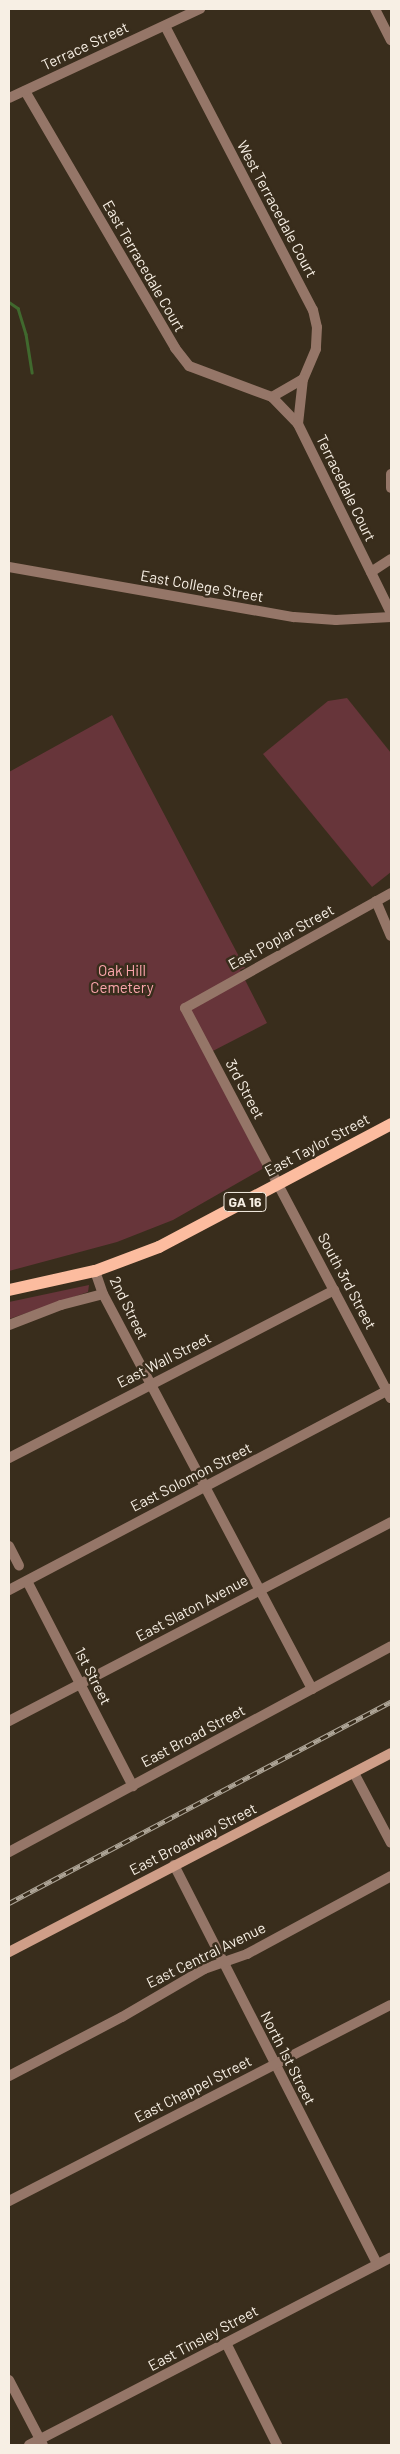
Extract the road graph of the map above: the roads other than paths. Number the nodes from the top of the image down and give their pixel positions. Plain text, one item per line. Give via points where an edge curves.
1 (200, 9) edge
2 (375, 9) edge
3 (164, 26) junction
4 (391, 40) edge
5 (25, 90) junction
6 (9, 98) edge
7 (303, 379) junction
8 (272, 397) junction
9 (298, 424) junction
10 (391, 474) edge
11 (391, 488) edge
12 (391, 559) edge
13 (9, 567) edge
14 (371, 572) junction
15 (391, 613) edge
16 (391, 617) edge
17 (391, 893) edge
18 (376, 902) junction
19 (391, 936) edge
20 (185, 1008) joint
21 (391, 1124) edge
22 (278, 1184) junction
23 (95, 1270) junction
24 (9, 1290) edge
25 (334, 1290) junction
26 (103, 1294) junction
27 (9, 1325) edge
28 (152, 1384) junction
29 (391, 1393) edge
30 (9, 1458) edge
31 (205, 1486) junction
32 (391, 1522) edge
33 (9, 1546) edge
34 (19, 1566) dead end
35 (27, 1581) junction
36 (9, 1590) edge
37 (258, 1590) junction
38 (391, 1646) edge
39 (80, 1684) junction
40 (312, 1689) junction
41 (9, 1721) edge
42 (391, 1753) edge
43 (354, 1772) junction
44 (132, 1786) junction
45 (391, 1843) edge
46 (9, 1852) edge
47 (174, 1865) junction
48 (391, 1876) edge
49 (9, 1952) edge
50 (223, 1963) junction
51 (391, 2005) edge
52 (274, 2064) junction
53 (9, 2076) edge
54 (9, 2201) edge
55 (391, 2257) edge
56 (376, 2264) junction
57 (226, 2343) junction
58 (9, 2380) edge
59 (41, 2442) edge
60 (29, 2445) edge
61 (277, 2445) edge

1 - 3 street, Terrace Street
2 - 4 street
3 - 5 street, Terrace Street
3 - 7 street, West Terracedale Court via 313,310 317,327 316,349
5 - 6 street, Terrace Street
5 - 8 street, East Terracedale Court via 175,348 189,366
7 - 8 street
7 - 9 street, West Terracedale Court
8 - 9 street, Terracedale Court
9 - 14 street, Terracedale Court
10 - 11 street
12 - 14 street
13 - 16 street, East College Street via 294,617 336,620
14 - 15 street, Terracedale Court
17 - 18 street, East Poplar Street
18 - 19 street
18 - 20 street, East Poplar Street
20 - 22 street, 3rd Street
21 - 22 main road, East Taylor Street / GA 16
22 - 23 main road, East Taylor Street / GA 16 via 166,1244
22 - 25 street, South 3rd Street
23 - 24 main road, GA 16
23 - 26 street, 2nd Street
25 - 28 street, East Wall Street
25 - 29 street, South 3rd Street
26 - 27 street via 61,1305
26 - 28 street, 2nd Street
28 - 30 street, East Wall Street
28 - 31 street, 2nd Street
29 - 31 street, East Solomon Street
31 - 35 street, East Solomon Street
31 - 37 street, 2nd Street
32 - 37 street, East Slaton Avenue
33 - 34 street
35 - 36 street, East Solomon Street
35 - 39 street, 1st Street
37 - 39 street, East Slaton Avenue
37 - 40 street
38 - 40 street, East Broad Street
39 - 41 street, East Slaton Avenue
39 - 44 street, 1st Street
40 - 44 street, East Broad Street
42 - 43 main road, East Broadway Street
43 - 45 street
43 - 47 main road, East Broadway Street
44 - 46 street, East Broad Street
47 - 49 main road, East Broadway Street
47 - 50 street, North 1st Street
48 - 50 street, East Central Avenue via 247,1954
50 - 52 street, North 1st Street
50 - 53 street, East Central Avenue via 204,1970
51 - 52 street, East Chappel Street
52 - 54 street, East Chappel Street
52 - 56 street, North 1st Street
55 - 56 street, East Tinsley Street
56 - 57 street, East Tinsley Street
57 - 59 street, East Tinsley Street
57 - 61 street
58 - 59 street
59 - 60 street, East Tinsley Street

